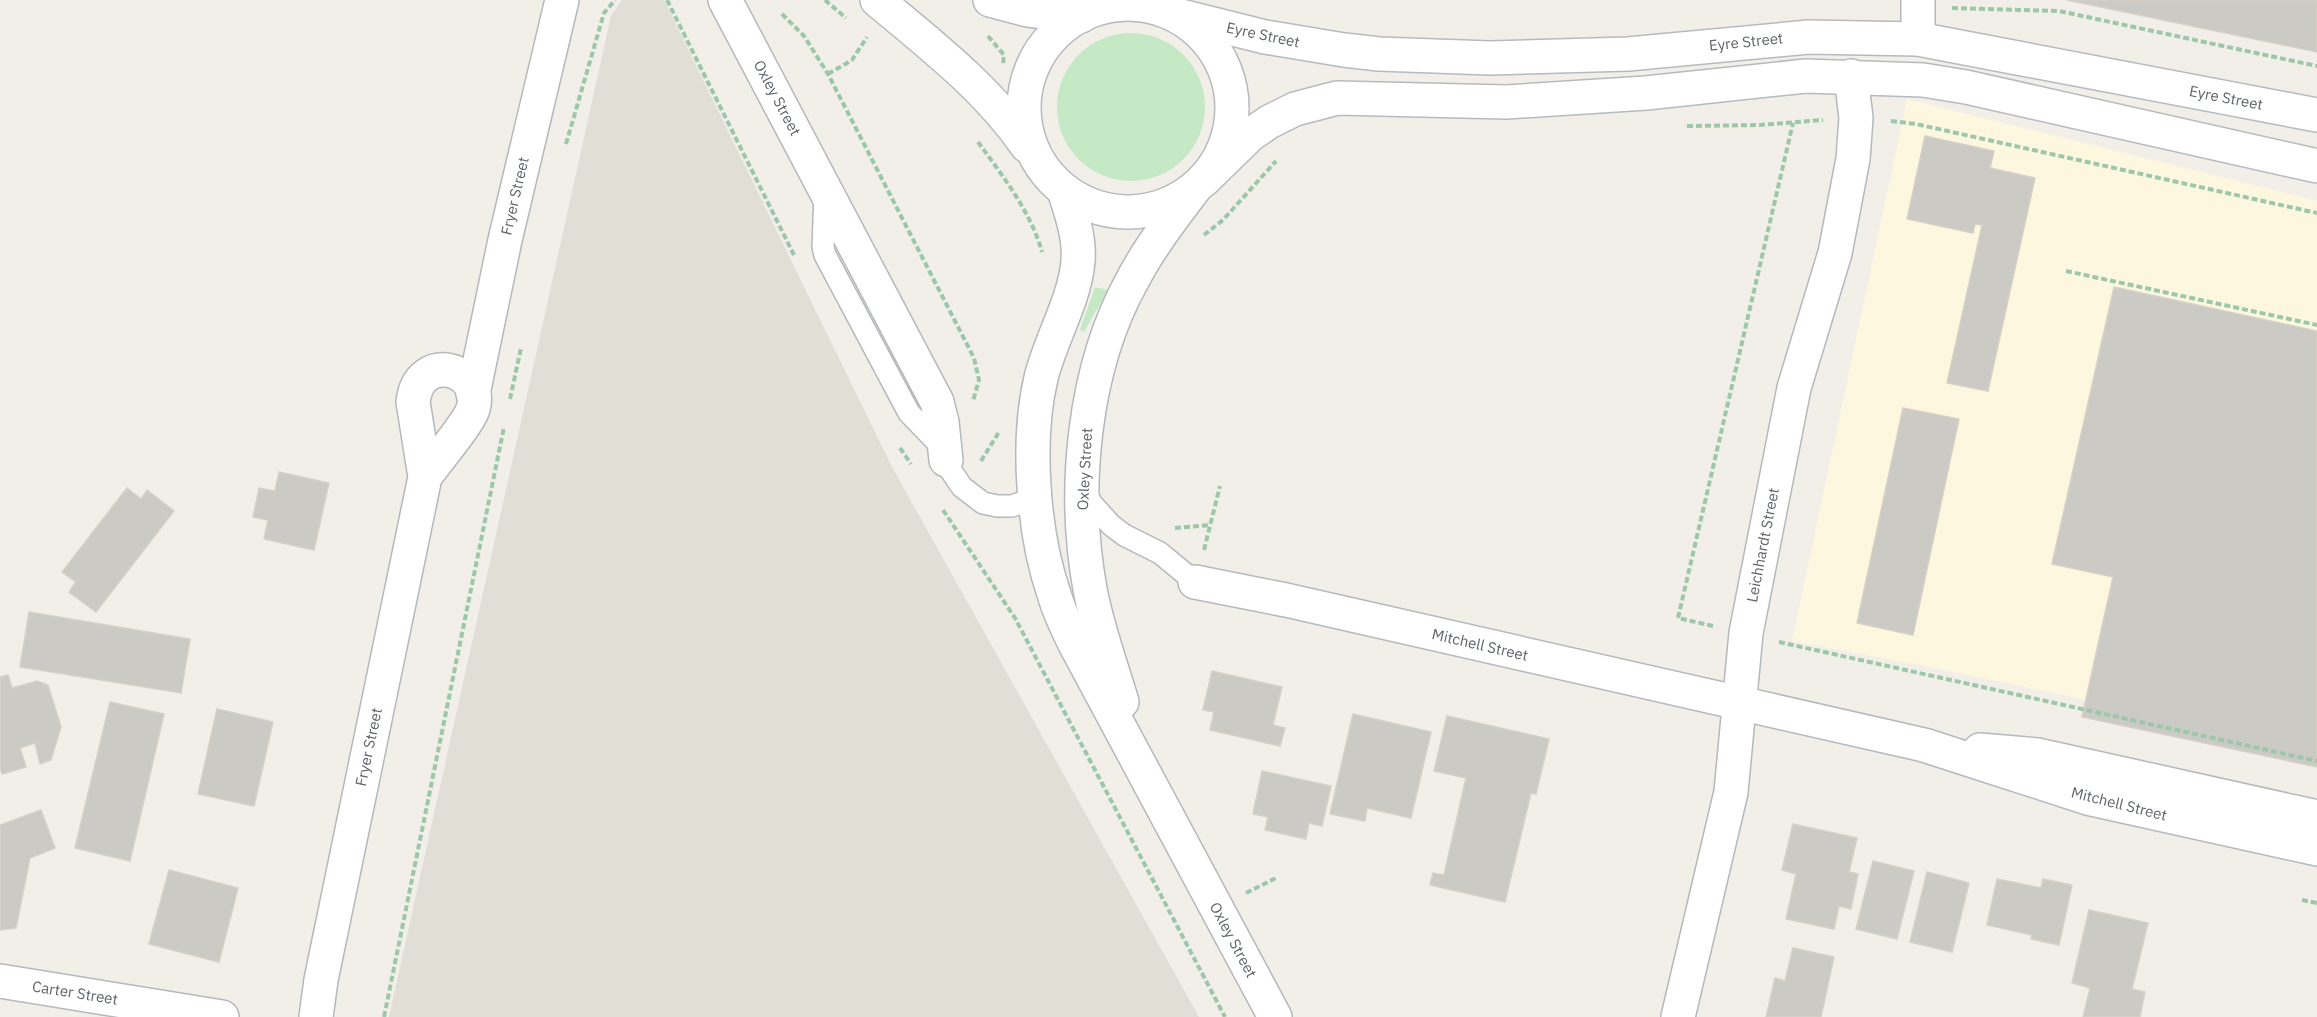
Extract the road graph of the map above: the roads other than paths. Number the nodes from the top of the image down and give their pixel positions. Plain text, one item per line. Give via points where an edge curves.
1 (562, 0) edge
2 (877, 0) edge
3 (990, 0) edge
4 (1918, 0) edge
5 (730, 8) edge
6 (1173, 14) junction
7 (1081, 16) junction
8 (1918, 39) junction
9 (1851, 76) junction
10 (2317, 116) edge
11 (1039, 162) junction
12 (2317, 166) edge
13 (1199, 184) junction
14 (825, 189) junction
15 (1064, 190) junction
16 (473, 394) junction
17 (1086, 431) junction
18 (946, 460) junction
19 (1082, 472) junction
20 (425, 477) junction
21 (1035, 498) junction
22 (1195, 582) joint
23 (1739, 704) junction
24 (1924, 745) junction
25 (1142, 767) junction
26 (2317, 817) edge
27 (2317, 849) edge
28 (0, 981) edge
29 (222, 1017) edge
30 (316, 1017) edge
31 (1275, 1017) edge
32 (1678, 1017) edge

1 - 16 street, Fryer Street
2 - 11 street via 987,95
3 - 7 street via 1028,10
4 - 8 street
5 - 14 street, Oxley Street
6 - 7 street via 1136,4 1098,9
6 - 8 street, Eyre Street via 1265,37 1344,50 1479,58 1628,54 1809,37
6 - 13 street via 1190,24 1217,52 1231,89 1232,118 1225,146
7 - 11 street via 1060,29 1032,69 1024,116
8 - 10 street, Eyre Street
9 - 12 street via 1966,87
9 - 13 street via 1806,76 1646,93 1506,102 1337,98 1295,109 1269,122
9 - 23 street, Leichhardt Street via 1856,118 1853,159 1834,253 1794,388 1746,633
11 - 15 street
13 - 15 street via 1163,206 1128,213 1094,207
13 - 17 street, Oxley Street via 1146,257 1120,306 1096,374
14 - 18 street, Oxley Street via 937,402
14 - 18 lane via 825,255 909,413 932,436
15 - 21 street, Oxley Street via 1075,230 1078,262 1038,392
16 - 20 street, Fryer Street via 470,415
16 - 20 street, Fryer Street via 464,378 451,370 434,371 418,383 413,402
17 - 19 street, Oxley Street
17 - 21 street via 1068,469
18 - 21 lane via 962,487 983,503 1012,506
19 - 22 lane, Mitchell Street via 1091,503 1111,525 1160,553
19 - 25 street, Oxley Street via 1082,526 1090,591
20 - 30 street, Fryer Street
21 - 25 street, Oxley Street via 1046,566 1063,619
22 - 23 street, Mitchell Street
23 - 24 street, Mitchell Street
23 - 32 street, Leichhardt Street via 1731,792
24 - 26 street, Mitchell Street via 2038,755
24 - 27 street, Mitchell Street via 2091,799
25 - 31 street, Oxley Street
28 - 29 street, Carter Street

